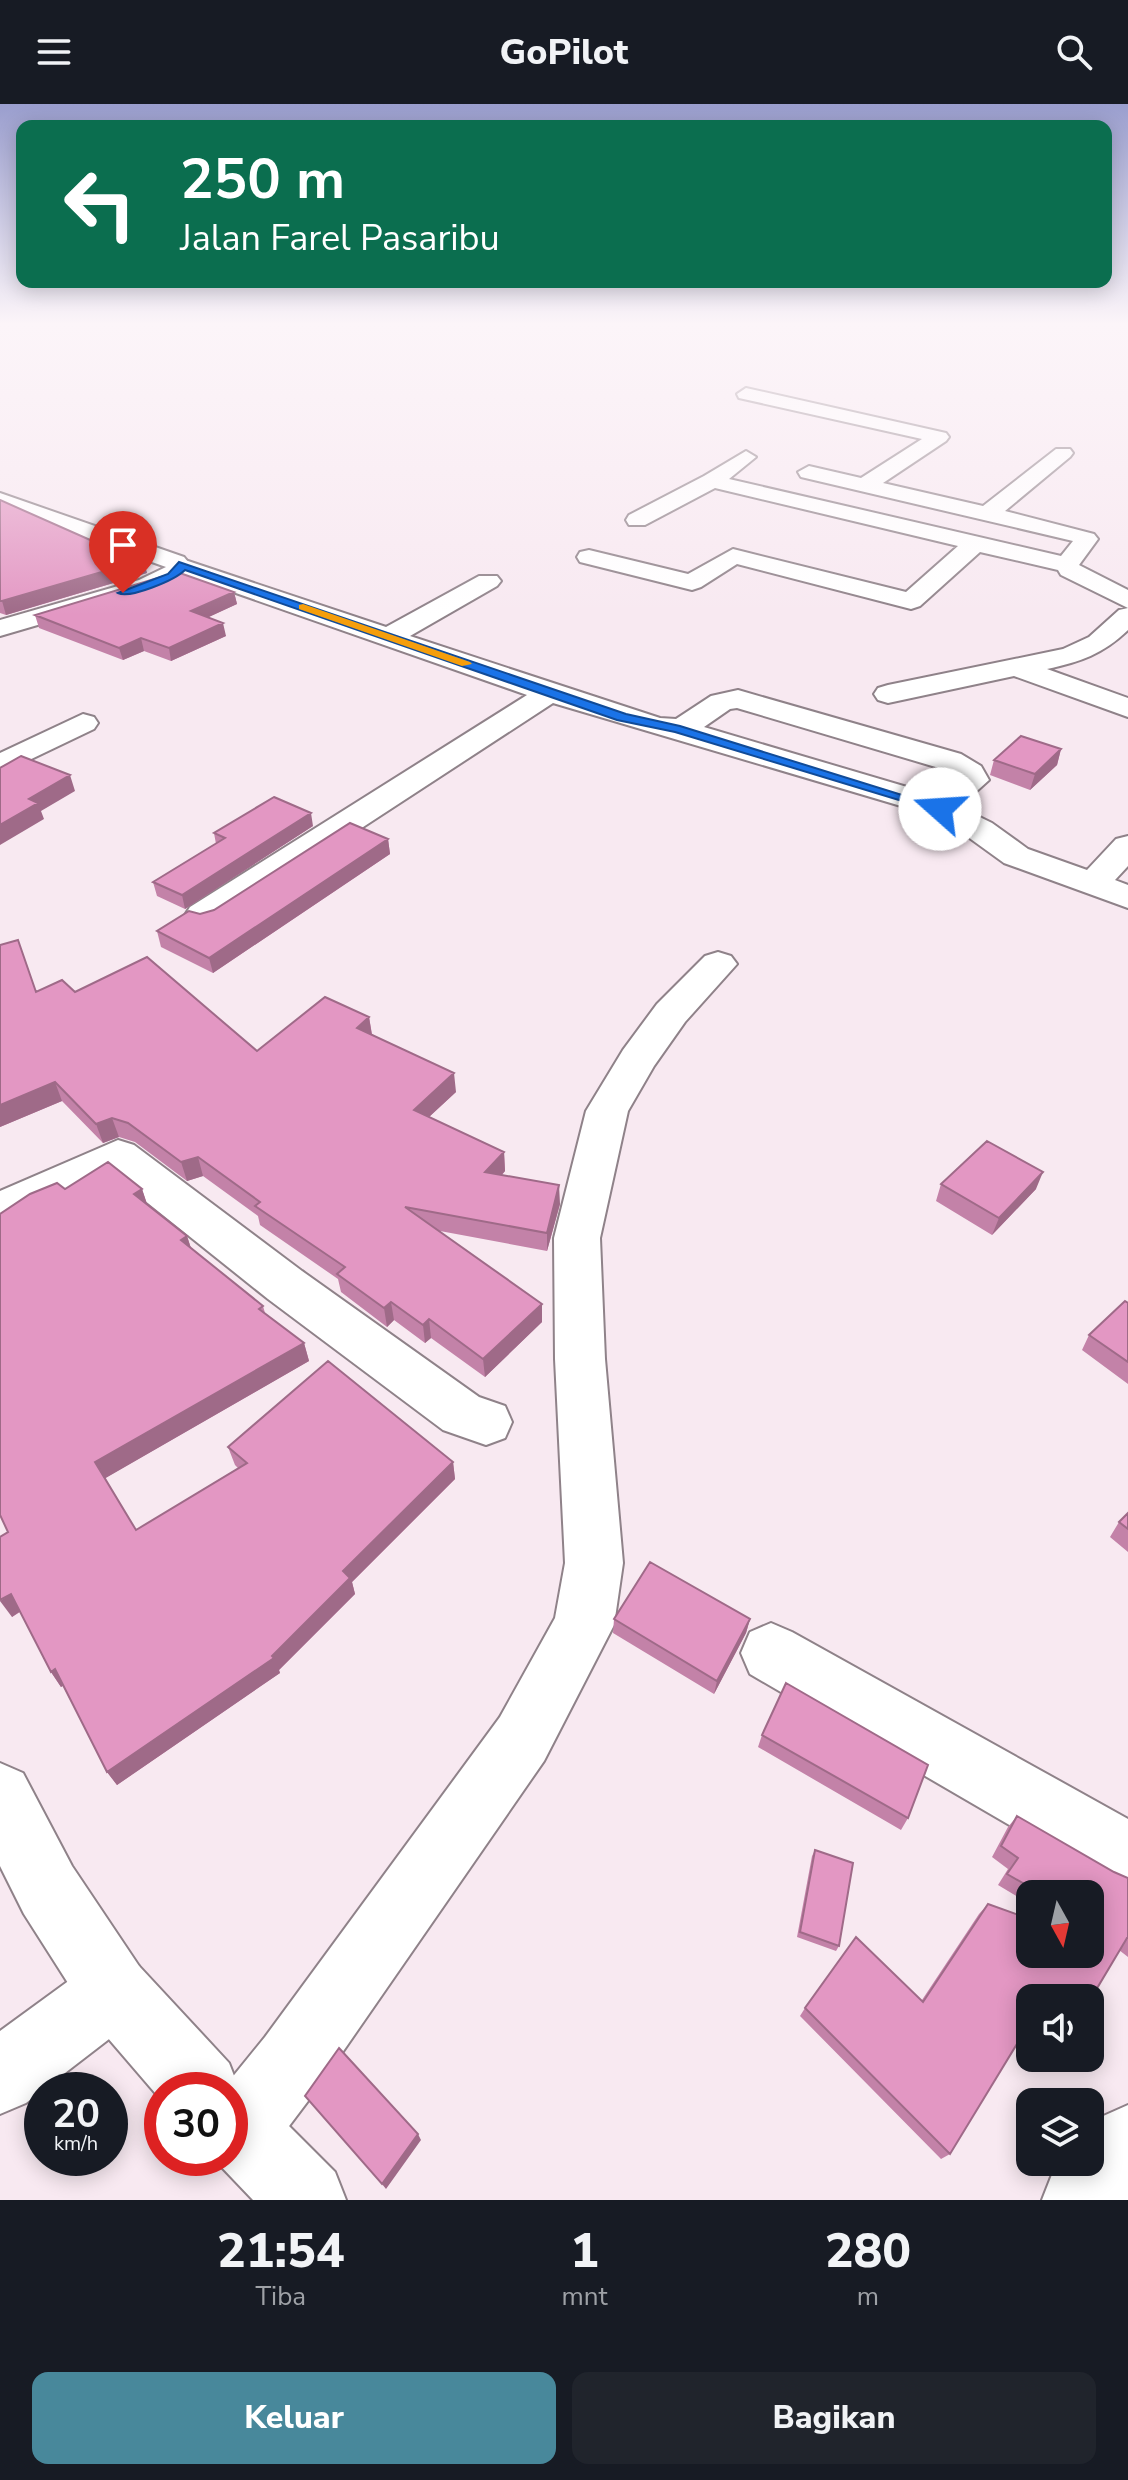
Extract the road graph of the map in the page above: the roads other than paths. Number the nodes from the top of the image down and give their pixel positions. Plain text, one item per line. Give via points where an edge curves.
1 (862, 420) edge
2 (1063, 453) dead end
3 (746, 457) dead end
4 (809, 472) dead end
5 (712, 481) junction
6 (864, 485) junction
7 (0, 500) edge
8 (988, 513) junction
9 (637, 520) dead end
10 (976, 543) junction
11 (589, 557) dead end
12 (179, 565) junction
13 (1067, 565) junction
14 (488, 581) dead end
15 (1128, 600) edge
16 (1128, 616) edge
17 (0, 628) edge
18 (388, 637) junction
19 (1020, 669) junction
20 (550, 693) junction
21 (888, 694) dead end
22 (1128, 708) edge
23 (83, 723) dead end
24 (676, 728) junction
25 (0, 765) edge
26 (940, 807) junction
27 (1128, 846) edge
28 (1093, 884) junction
29 (1128, 897) edge
30 (203, 915) edge
31 (718, 964) dead end
32 (0, 1210) edge
33 (486, 1422) dead end
34 (771, 1653) dead end
35 (0, 1796) edge
36 (1128, 1856) edge
37 (114, 1991) junction
38 (186, 2072) edge
39 (0, 2077) edge
40 (248, 2095) edge
41 (248, 2140) edge
42 (1128, 2144) edge
43 (307, 2200) edge
44 (1081, 2200) edge

1 - 6 street via 939,437
2 - 8 street
3 - 5 street
4 - 6 street
5 - 9 street
5 - 10 street
6 - 8 street
7 - 12 street
8 - 13 street via 1085,537
10 - 11 street via 911,601 733,556 692,582
10 - 13 street
12 - 17 street via 178,573 163,580
12 - 18 street
13 - 15 street
14 - 18 street
16 - 19 street via 1087,651
18 - 20 street
19 - 21 street
19 - 22 street
20 - 24 street via 657,727
20 - 30 street
23 - 25 street
24 - 26 street
24 - 26 street via 721,702 738,699 876,738 950,761 970,773 972,782
26 - 28 street via 1016,856
27 - 28 street
28 - 29 street
31 - 40 street via 671,1013 607,1111 577,1238 594,1563 584,1625 522,1739 291,2063
32 - 33 street via 118,1156 462,1414
34 - 36 street
35 - 37 street via 48,1890
37 - 38 street
37 - 39 street
41 - 43 street
42 - 44 street

